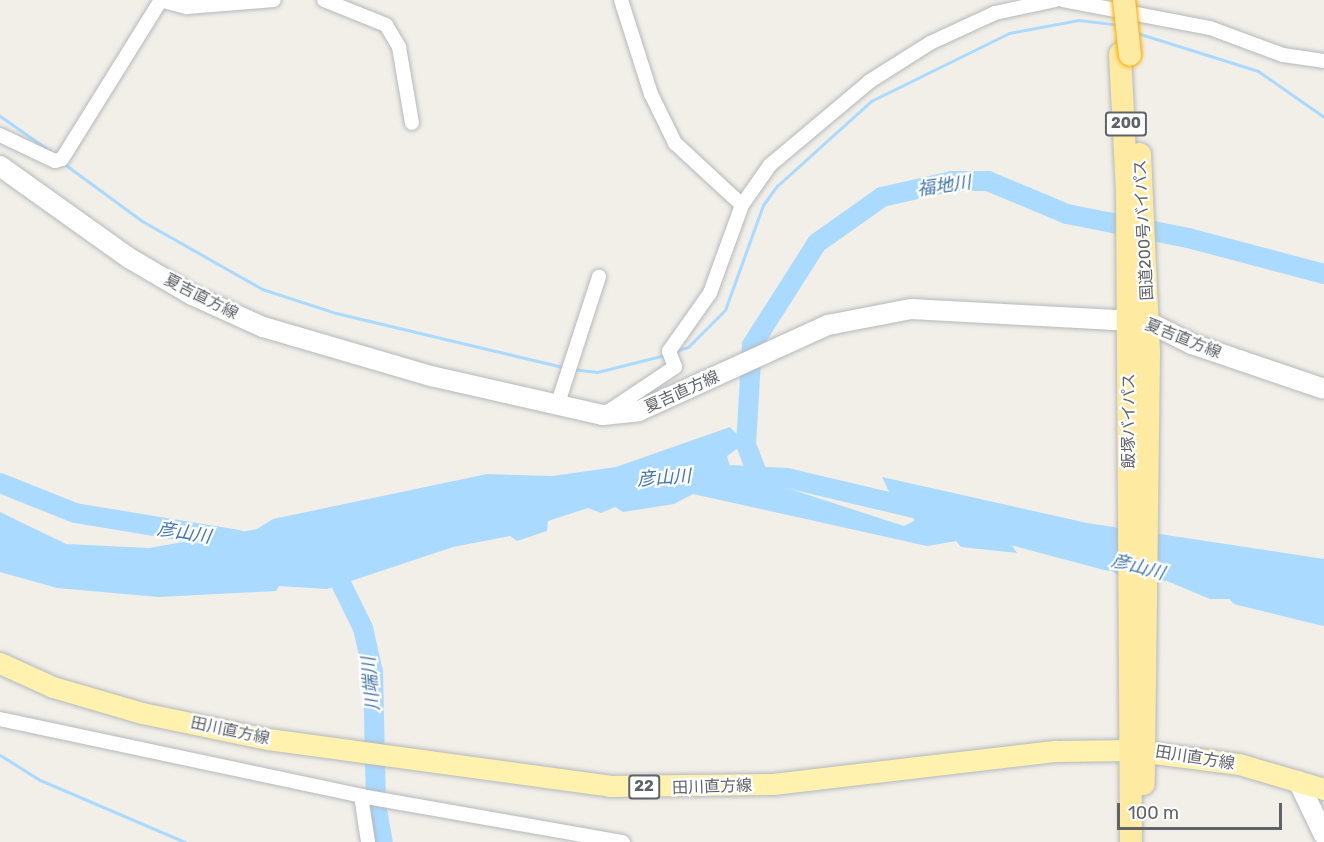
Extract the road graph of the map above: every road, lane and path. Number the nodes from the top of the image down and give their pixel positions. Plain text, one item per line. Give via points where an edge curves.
1 (161, 0) edge
2 (274, 0) edge
3 (324, 0) edge
4 (621, 0) edge
5 (1055, 0) edge
6 (1063, 0) edge
7 (1113, 0) edge
8 (1124, 0) edge
9 (1125, 55) junction
10 (1324, 61) edge
11 (412, 123) dead end
12 (0, 135) edge
13 (0, 166) edge
14 (742, 205) junction
15 (599, 277) dead end
16 (1138, 320) junction
17 (1324, 389) edge
18 (557, 406) junction
19 (603, 415) junction
20 (0, 663) edge
21 (0, 719) edge
22 (1138, 741) junction
23 (1298, 782) junction
24 (1324, 789) edge
25 (361, 796) junction
26 (1324, 835) edge
27 (368, 842) edge
28 (623, 842) edge
29 (1131, 842) edge
30 (1142, 842) edge

1 - 2 street via 187,7
1 - 12 street via 62,159 55,161
3 - 11 street via 386,25 399,47
4 - 14 street via 651,93 675,143
5 - 14 street via 960,25 870,81 770,165
6 - 10 street via 1210,28 1283,55
7 - 9 highway, 200
8 - 9 highway, 国道200号バイパス / 200, bridge
9 - 16 highway, 国道200号バイパス / 200 via 1136,193
13 - 18 main road, 夏吉直方線 via 129,258 192,295 263,327
14 - 19 street via 711,293 669,351 675,367
15 - 18 street
16 - 17 main road, 夏吉直方線 via 1192,344
16 - 19 main road, 夏吉直方線 via 911,309 859,315 801,336 639,411
16 - 22 highway, 国道200号バイパス / 200
18 - 19 main road, 夏吉直方線
20 - 22 main road, 田川直方線 / 22 via 53,687 142,713 268,739 609,786 773,784
21 - 25 street
22 - 23 main road, 田川直方線 / 22
22 - 29 highway, 200
22 - 30 highway, 200
23 - 24 main road, 田川直方線 / 22
23 - 26 main road
25 - 27 street
25 - 28 street

